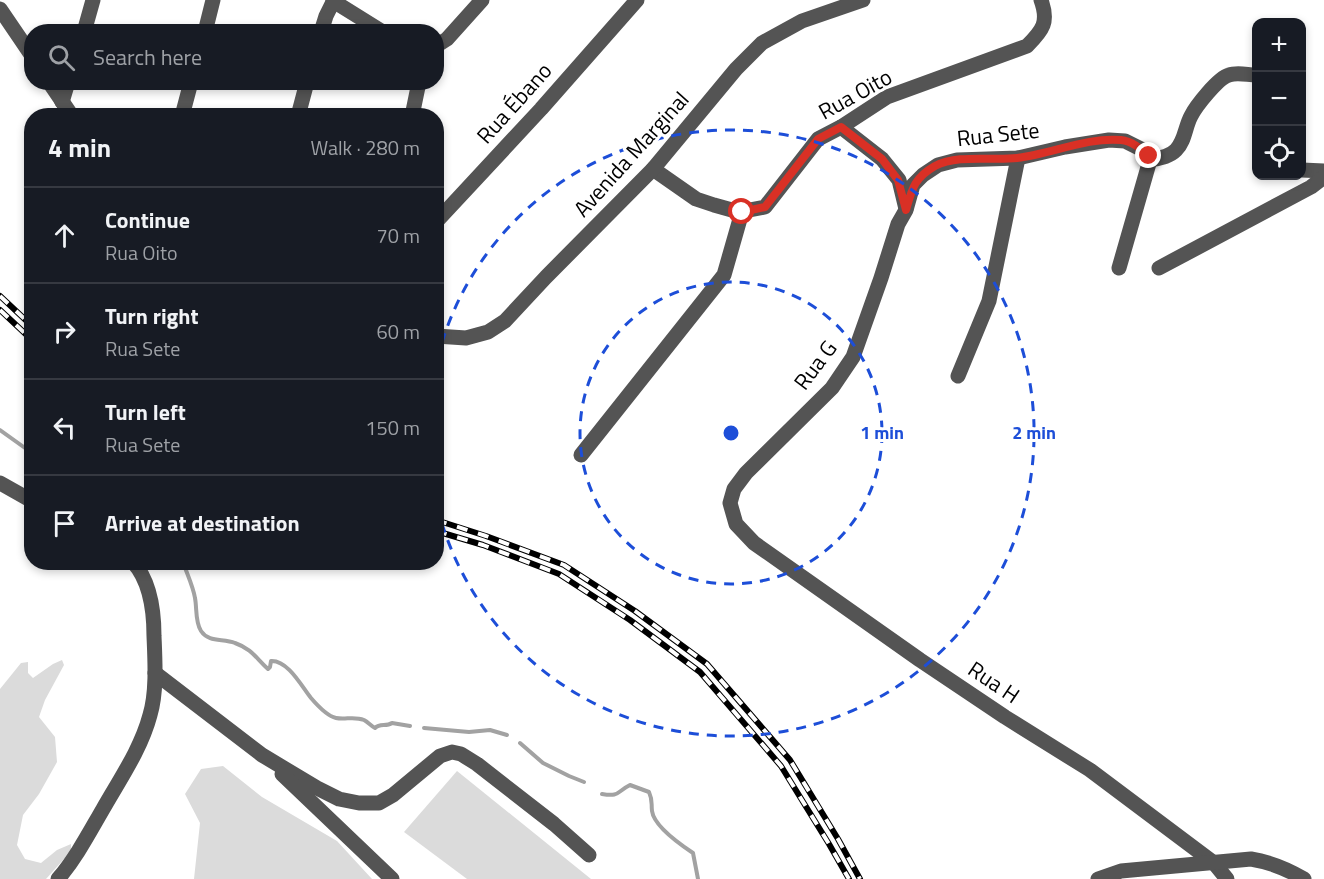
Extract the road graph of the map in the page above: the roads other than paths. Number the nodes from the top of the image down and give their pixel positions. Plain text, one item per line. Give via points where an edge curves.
1 (93, 0) edge
2 (213, 0) edge
3 (333, 0) edge
4 (482, 0) edge
5 (637, 0) edge
6 (863, 0) edge
7 (1041, 0) edge
8 (626, 7) edge
9 (0, 9) edge
10 (86, 24) edge
11 (207, 24) edge
12 (324, 24) edge
13 (370, 24) edge
14 (444, 41) edge
15 (24, 44) edge
16 (1252, 75) edge
17 (54, 90) edge
18 (66, 90) edge
19 (189, 90) edge
20 (305, 90) edge
21 (417, 90) edge
22 (62, 102) junction
23 (66, 108) edge
24 (184, 108) edge
25 (300, 108) edge
26 (414, 108) edge
27 (841, 127) junction
28 (1018, 158) junction
29 (1150, 160) junction
30 (653, 169) junction
31 (1306, 170) edge
32 (1324, 171) edge
33 (1324, 177) edge
34 (906, 210) junction
35 (742, 212) junction
36 (444, 213) edge
37 (1119, 268) dead end
38 (1159, 268) dead end
39 (444, 337) edge
40 (958, 376) dead end
41 (581, 455) dead end
42 (0, 483) edge
43 (24, 496) edge
44 (736, 524) joint
45 (139, 570) edge
46 (155, 673) junction
47 (262, 755) junction
48 (589, 855) dead end
49 (1214, 863) junction
50 (58, 879) edge
51 (392, 879) edge
52 (1098, 879) edge
53 (1227, 879) edge
54 (1304, 879) edge

1 - 10 street
2 - 11 street
3 - 12 street
3 - 13 street
4 - 14 street
5 - 8 street, Rua Ébano
6 - 30 street, Avenida Marginal via 802,21 762,43
7 - 27 street, Rua Oito via 1046,14 1041,32 1027,46 887,98
8 - 36 street, Rua Ébano via 541,109
9 - 15 street
16 - 29 street via 1224,77 1191,115 1176,150
17 - 22 street
18 - 22 street
19 - 24 street
20 - 25 street
21 - 26 street
22 - 23 street
27 - 34 street via 882,159 898,180
27 - 35 street, Rua Oito via 818,139 765,207
28 - 29 street, Rua Sete via 1109,140 1125,141 1141,149
28 - 34 street, Rua Sete via 957,160 938,165 913,185
28 - 40 street via 989,301
29 - 37 street
30 - 35 street via 696,199
30 - 39 street, Avenida Marginal via 505,321 488,332 466,338
31 - 32 street
33 - 38 street
34 - 44 street, Rua G via 853,357 832,388 746,472 734,489 730,503
35 - 41 street via 724,275
42 - 43 street
44 - 49 street, Rua H via 754,543 827,595 1090,770
45 - 46 street via 152,611
46 - 47 street
46 - 50 street via 151,712 135,754
47 - 48 street via 339,799 379,803 440,756 461,754
47 - 51 street
49 - 52 street via 1121,871
49 - 53 street, Rua H
49 - 54 street via 1251,859 1268,862

